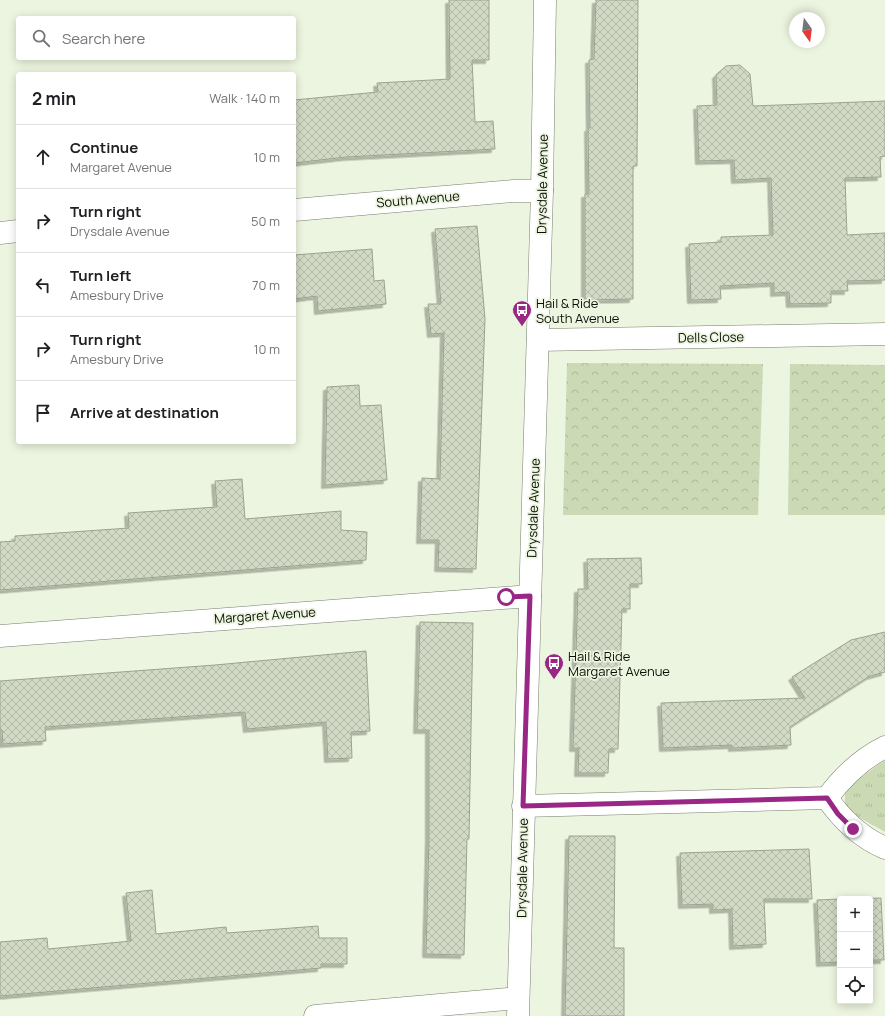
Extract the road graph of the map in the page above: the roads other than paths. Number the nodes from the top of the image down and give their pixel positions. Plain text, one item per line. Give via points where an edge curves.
1 (545, 0) edge
2 (542, 191) junction
3 (296, 210) edge
4 (16, 231) edge
5 (0, 232) edge
6 (885, 334) edge
7 (538, 340) junction
8 (530, 596) junction
9 (0, 636) edge
10 (885, 747) edge
11 (827, 798) junction
12 (523, 806) junction
13 (885, 848) edge
14 (518, 1007) edge
15 (315, 1016) edge

1 - 2 street, Drysdale Avenue
2 - 3 street, South Avenue via 513,191
2 - 7 street, Drysdale Avenue
4 - 5 street
6 - 7 street, Dells Close
7 - 8 street, Drysdale Avenue
8 - 9 street, Margaret Avenue
8 - 12 street, Drysdale Avenue
10 - 11 street via 854,767
11 - 12 street
11 - 13 street via 853,829
12 - 14 street, Drysdale Avenue
14 - 15 street

